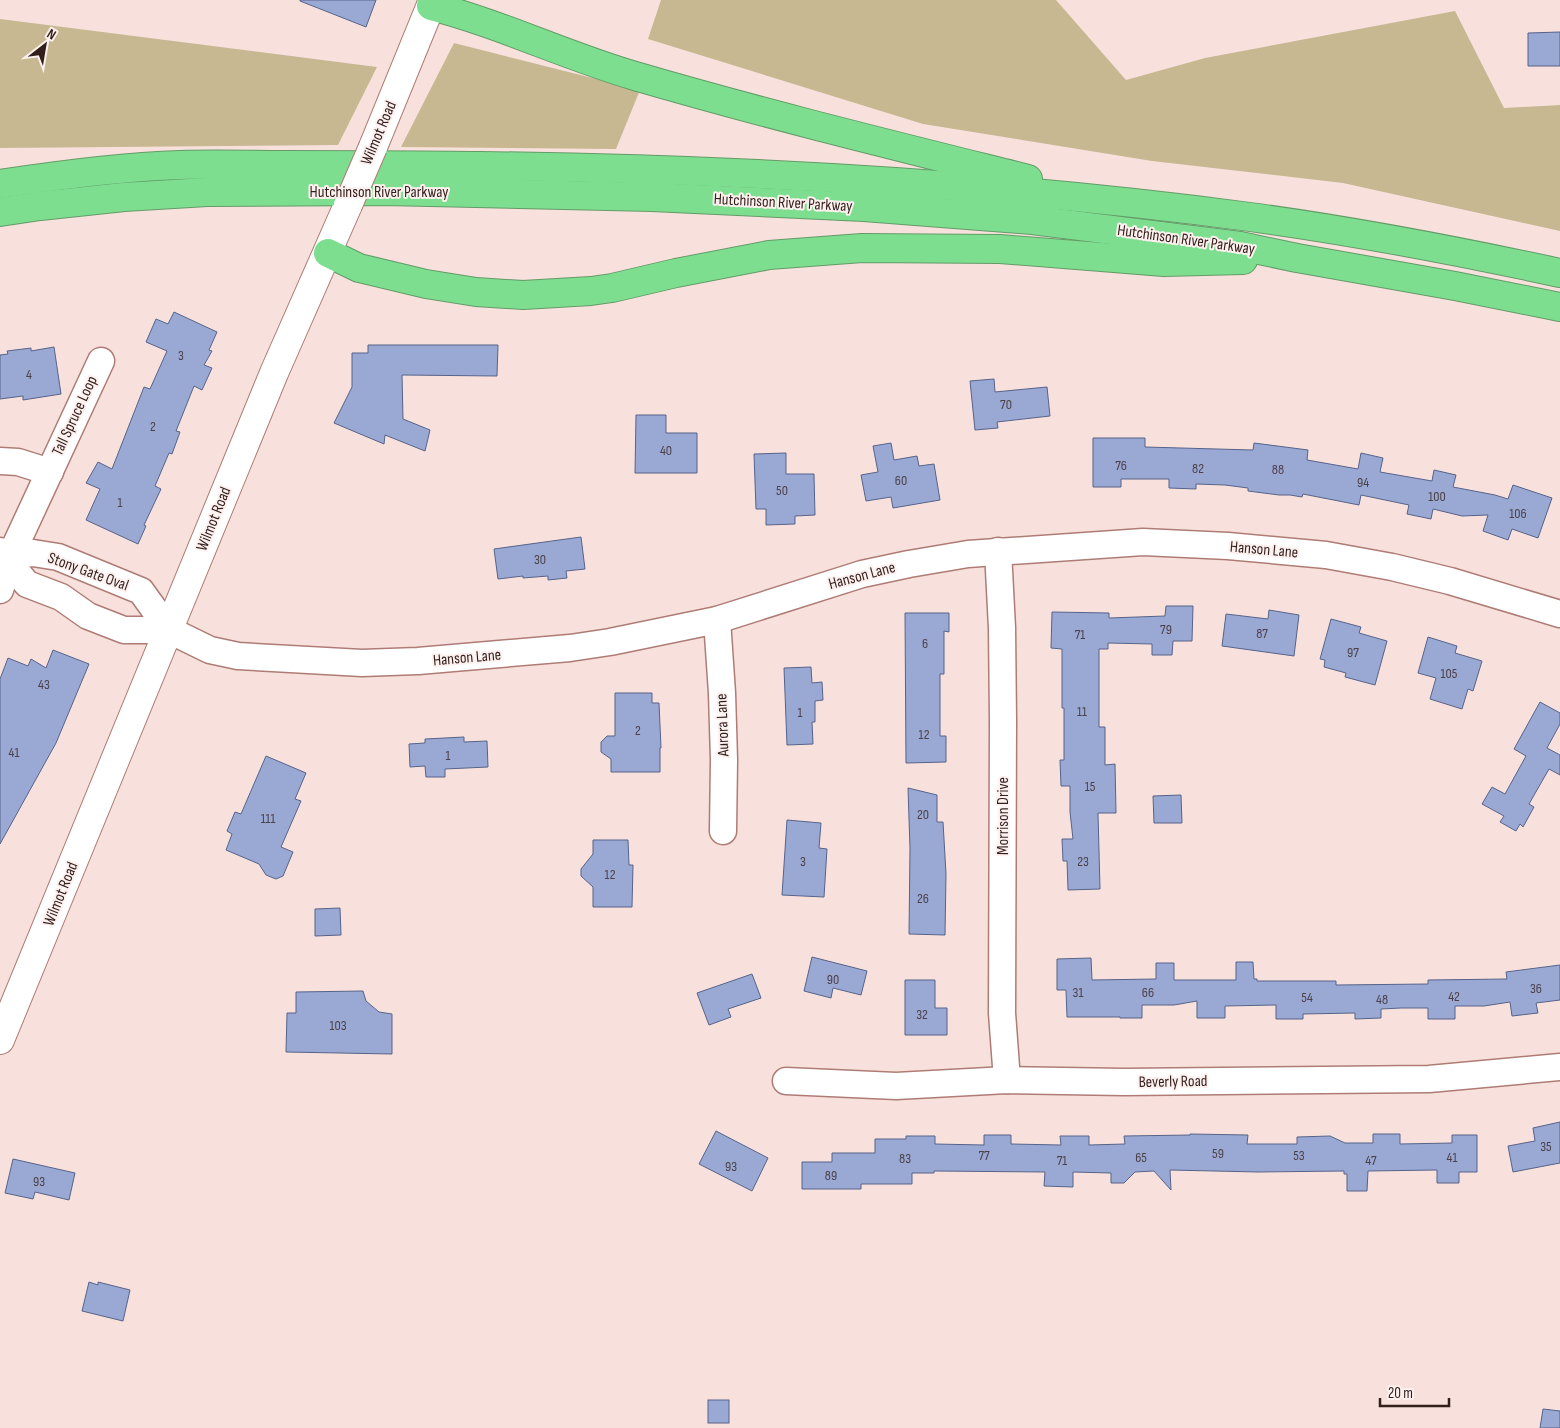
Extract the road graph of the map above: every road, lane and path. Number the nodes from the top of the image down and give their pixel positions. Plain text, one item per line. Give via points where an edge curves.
1 (432, 3) edge
2 (0, 184) edge
3 (1119, 202) junction
4 (0, 212) edge
5 (328, 253) junction
6 (1297, 258) junction
7 (1560, 273) edge
8 (1560, 307) edge
9 (101, 360) dead end
10 (0, 461) edge
11 (50, 472) junction
12 (998, 552) junction
13 (6, 553) edge
14 (0, 590) edge
15 (1560, 614) edge
16 (717, 620) junction
17 (169, 630) junction
18 (723, 831) dead end
19 (0, 1040) edge
20 (1560, 1067) edge
21 (1007, 1080) junction
22 (786, 1081) dead end

1 - 3 highway via 635,76
1 - 5 street, Wilmot Road, bridge
2 - 3 highway, Hutchinson River Parkway via 178,165 590,167 872,179
3 - 7 highway, Hutchinson River Parkway via 1251,217 1382,238
4 - 6 highway, Hutchinson River Parkway via 124,197 207,192 384,191 652,197 864,206 1032,220 1240,246
5 - 6 highway via 359,268 426,284 523,295 612,288 769,255 862,248 1000,248 1164,262
5 - 17 street, Wilmot Road via 274,373
6 - 8 highway, Hutchinson River Parkway
9 - 11 street, Tall Spruce Loop
10 - 11 street, Tall Spruce Loop via 18,462
11 - 13 street, Tall Spruce Loop
12 - 15 street, Hanson Lane via 1143,542 1326,555 1450,581
12 - 16 street, Hanson Lane via 937,559 862,574
12 - 21 street, Morrison Drive via 1003,721 1002,1013
13 - 14 street
13 - 17 street, Stony Gate Oval via 58,557 141,591
13 - 17 street, Stony Gate Oval via 27,584 61,597 88,616 124,630
16 - 17 street, Hanson Lane via 570,648 428,661 362,663 238,656 210,650
16 - 18 street, Aurora Lane via 724,760
17 - 19 street, Wilmot Road
20 - 21 street, Beverly Road via 1429,1078 1124,1082
21 - 22 street, Beverly Road via 896,1086

